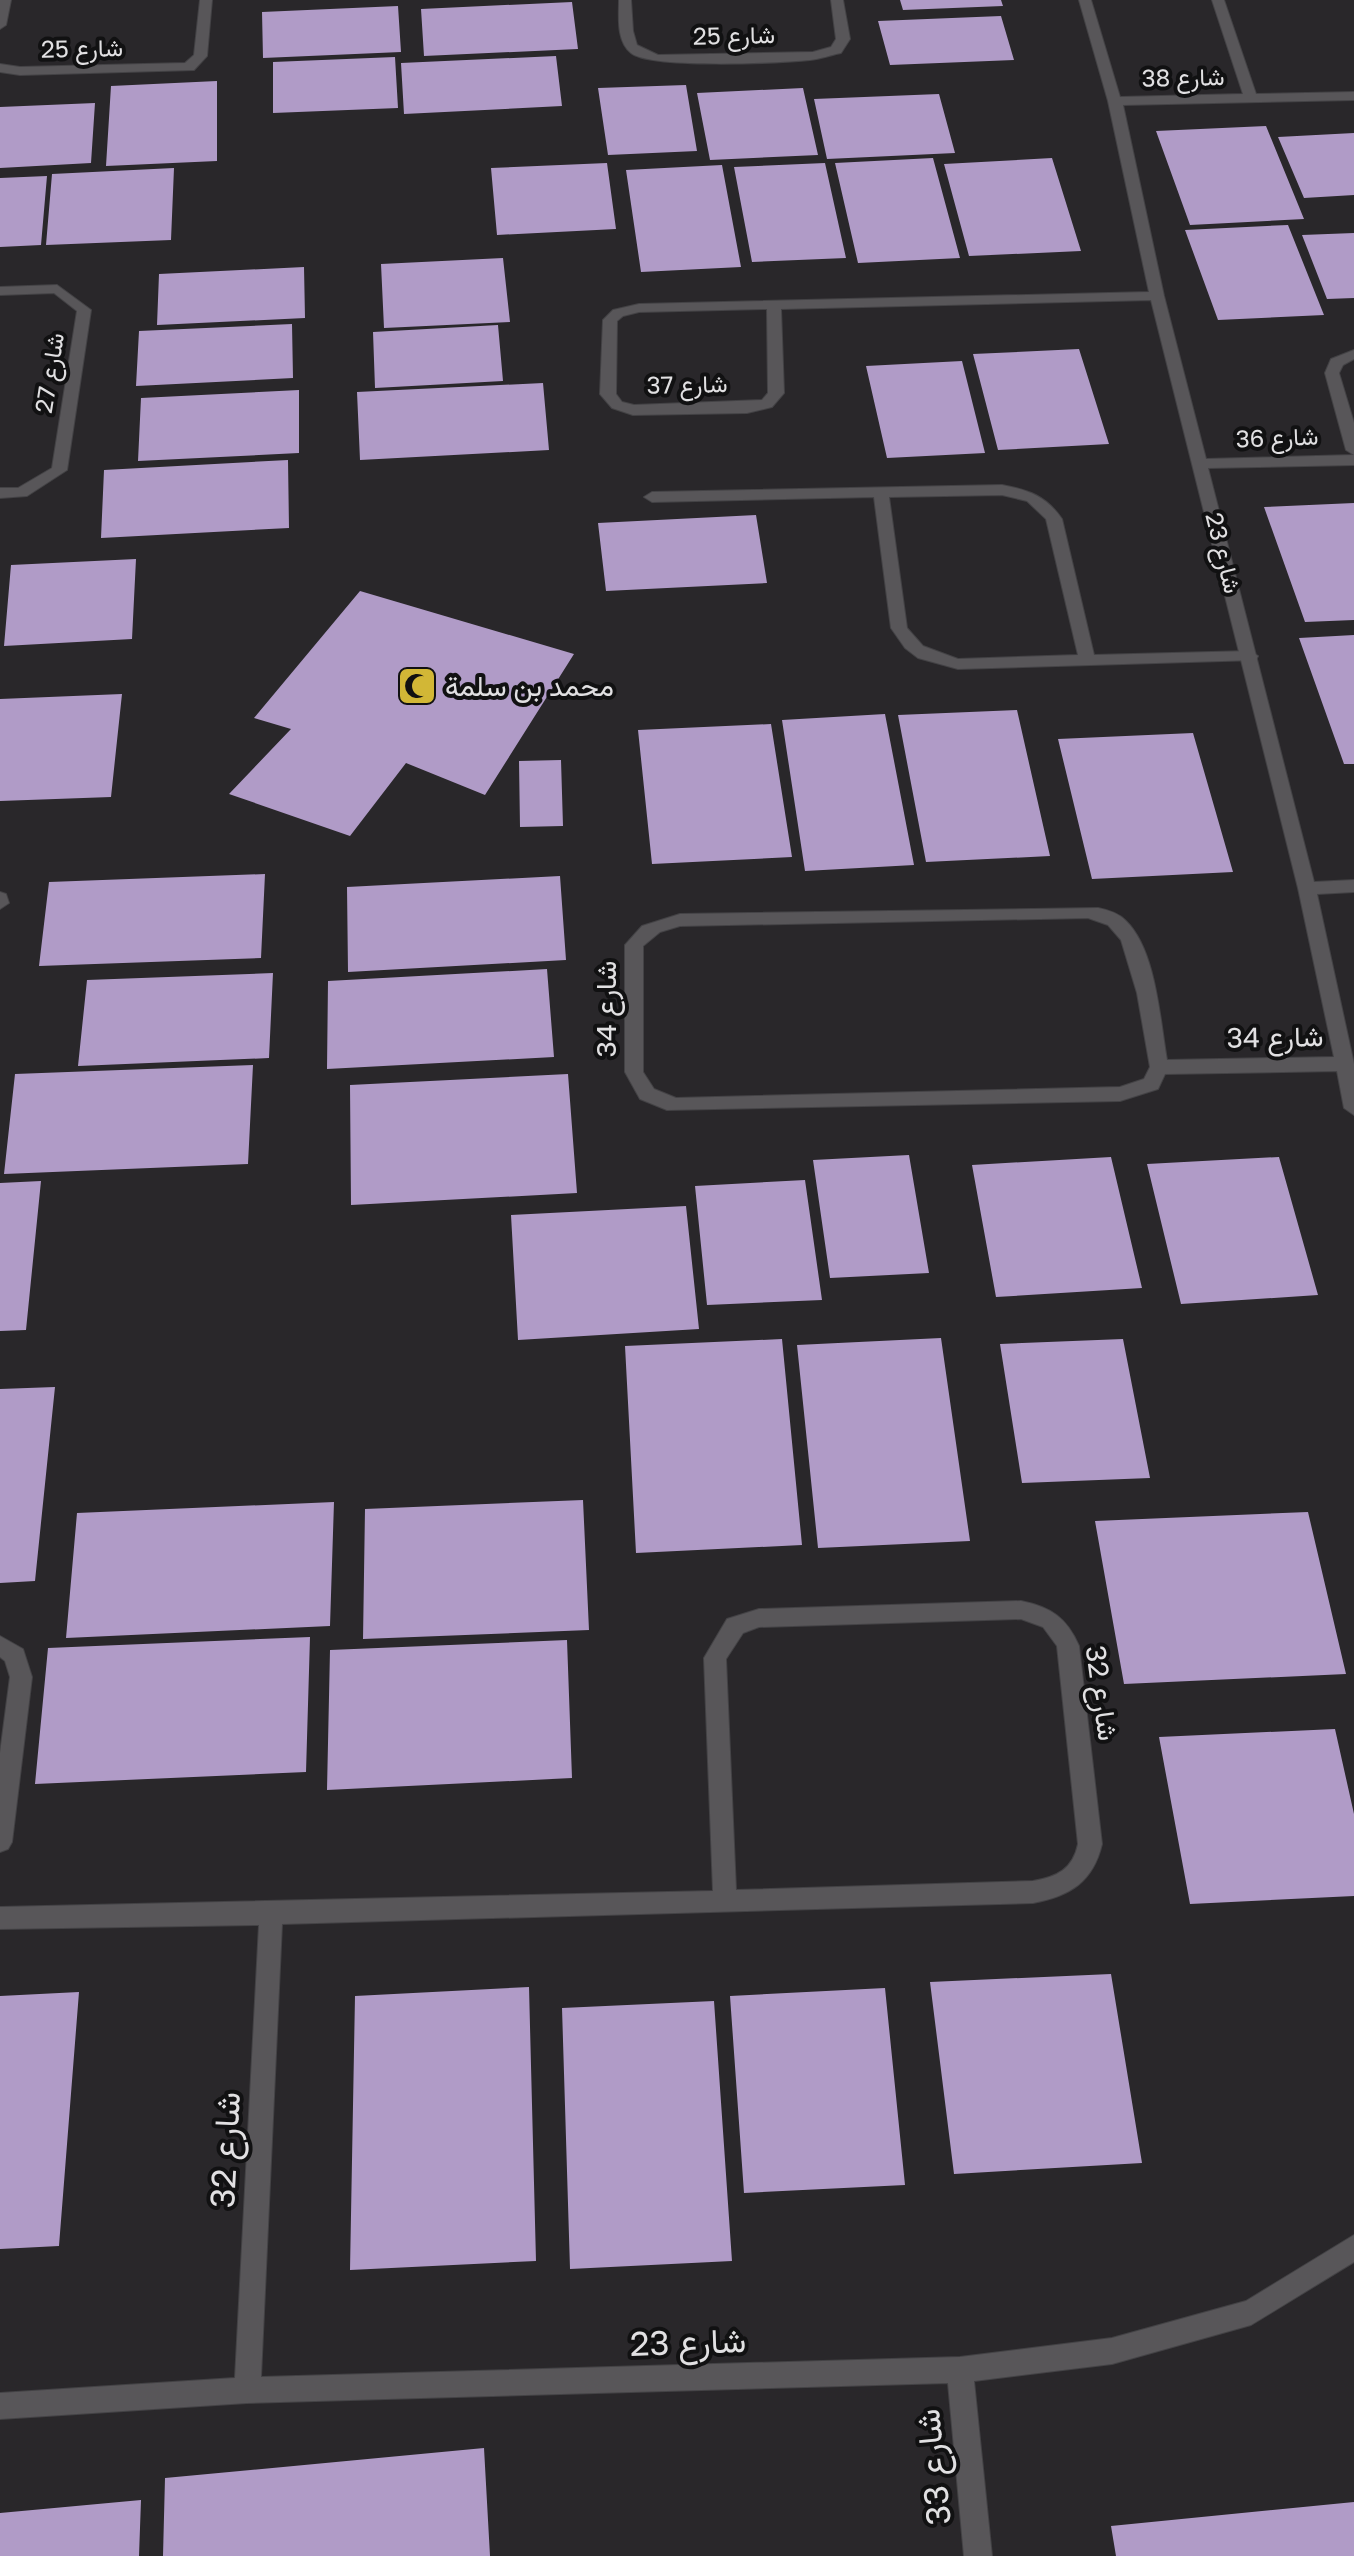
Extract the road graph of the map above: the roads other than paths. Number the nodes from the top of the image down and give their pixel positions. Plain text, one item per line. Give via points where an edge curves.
1 (5, 0) edge
2 (206, 0) edge
3 (625, 0) edge
4 (837, 0) edge
5 (1085, 0) edge
6 (1218, 0) edge
7 (0, 25) edge
8 (0, 68) edge
9 (1354, 96) edge
10 (1251, 98) junction
11 (1115, 101) junction
12 (0, 291) edge
13 (1157, 296) junction
14 (774, 304) junction
15 (1354, 354) edge
16 (1354, 450) edge
17 (1354, 460) edge
18 (1201, 464) junction
19 (881, 492) junction
20 (0, 493) edge
21 (652, 497) dead end
22 (1250, 656) junction
23 (1087, 660) junction
24 (1354, 886) edge
25 (1307, 888) junction
26 (1343, 1064) junction
27 (1159, 1067) junction
28 (1354, 1108) edge
29 (0, 1645) edge
30 (0, 1842) edge
31 (725, 1901) junction
32 (271, 1914) junction
33 (0, 1918) edge
34 (1354, 2248) edge
35 (960, 2370) junction
36 (247, 2390) junction
37 (0, 2406) edge
38 (978, 2556) edge

1 - 7 street, شارع 25
2 - 8 street, شارع 25 via 200,56 189,67
3 - 4 street, شارع 25 via 630,47 636,54 658,59 813,56 836,50 843,39
5 - 11 street, شارع 23
6 - 10 street, شارع 38
9 - 10 street, شارع 38
10 - 11 street, شارع 38
11 - 13 street, شارع 23
12 - 20 street, شارع 27 via 57,289 84,310 59,470 21,493
13 - 14 street, شارع 37
13 - 18 street, شارع 23
14 - 14 street, شارع 37 via 618,313 610,320 608,394 617,405 633,410 767,404 776,393
15 - 16 street, شارع 36 via 1336,362 1332,373
17 - 18 street, شارع 36
18 - 22 street, شارع 23
19 - 21 street
19 - 23 street via 1002,490 1045,503 1054,519
19 - 23 street via 899,628 909,645 958,664
22 - 23 street
22 - 25 street, شارع 23
24 - 25 street
25 - 26 street, شارع 23
26 - 27 street, شارع 34
26 - 28 street, شارع 23
27 - 27 street, شارع 34 via 1136,951 1124,928 1099,914 680,920 653,927 634,945 634,1072 647,1094 674,1105 1120,1094 1151,1084
29 - 30 street via 15,1656 21,1677
31 - 31 street, شارع 32 via 1033,1892 1076,1878 1087,1862 1090,1844 1062,1630 1050,1618 1021,1610 759,1618 735,1626 715,1658
31 - 32 street, شارع 32
32 - 33 street, شارع 32
32 - 36 street, شارع 32
34 - 35 street, شارع 23 via 1251,2312 1112,2351
35 - 36 street, شارع 23
35 - 38 street, شارع 33
36 - 37 street, شارع 23

